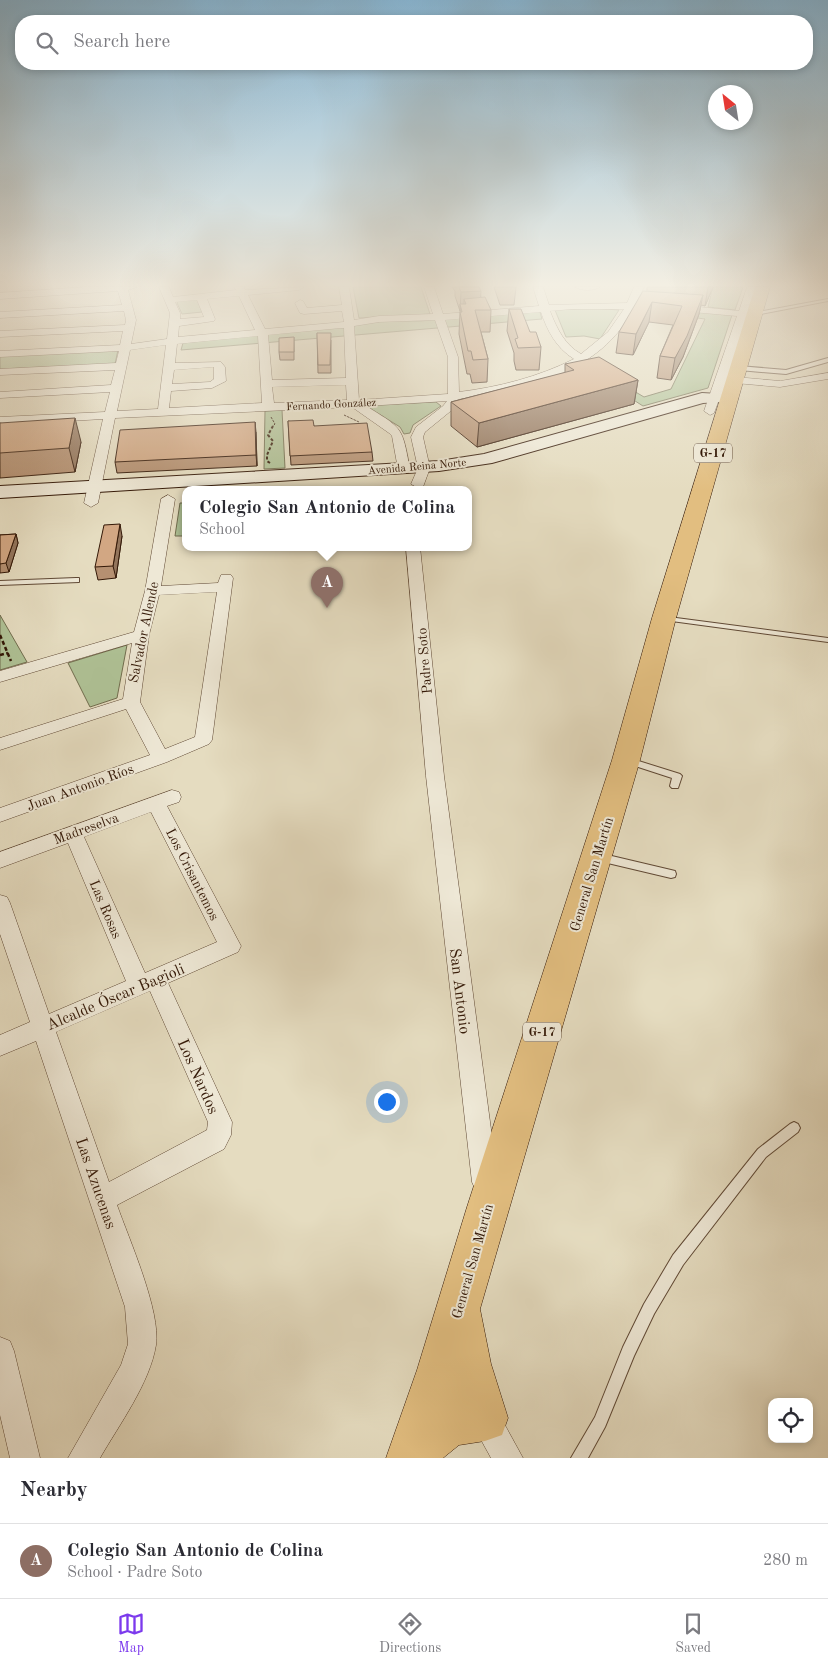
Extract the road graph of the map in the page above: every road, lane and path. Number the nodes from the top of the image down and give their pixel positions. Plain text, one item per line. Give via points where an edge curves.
1 (123, 355) edge
2 (170, 355) edge
3 (263, 355) edge
4 (351, 355) edge
5 (452, 355) edge
6 (575, 355) edge
7 (587, 355) edge
8 (733, 355) edge
9 (738, 355) edge
10 (582, 359) junction
11 (828, 360) edge
12 (121, 366) junction
13 (169, 367) junction
14 (0, 372) edge
15 (828, 376) edge
16 (352, 381) junction
17 (266, 384) junction
18 (116, 388) junction
19 (166, 388) junction
20 (726, 394) junction
21 (0, 395) edge
22 (454, 395) junction
23 (353, 402) junction
24 (337, 403) junction
25 (268, 407) junction
26 (163, 412) junction
27 (111, 415) junction
28 (0, 421) edge
29 (363, 424) edge
30 (265, 467) dead end
31 (412, 479) edge
32 (358, 480) junction
33 (252, 486) edge
34 (340, 486) edge
35 (182, 490) edge
36 (0, 492) edge
37 (93, 495) junction
38 (177, 499) edge
39 (0, 508) edge
40 (413, 551) edge
41 (76, 580) dead end
42 (0, 583) edge
43 (152, 591) junction
44 (664, 618) junction
45 (0, 635) edge
46 (142, 636) junction
47 (828, 640) edge
48 (8, 653) junction
49 (0, 655) edge
50 (8, 675) edge
51 (132, 702) junction
52 (0, 744) edge
53 (161, 758) junction
54 (626, 760) junction
55 (434, 776) joint
56 (675, 786) dead end
57 (164, 800) joint
58 (0, 815) edge
59 (73, 833) junction
60 (596, 856) junction
61 (0, 860) edge
62 (671, 874) dead end
63 (0, 903) edge
64 (230, 946) joint
65 (147, 982) junction
66 (43, 1027) junction
67 (0, 1046) edge
68 (794, 1128) dead end
69 (102, 1199) junction
70 (488, 1207) junction
71 (459, 1307) junction
72 (0, 1351) edge
73 (440, 1370) junction
74 (485, 1418) junction
75 (410, 1457) edge
76 (25, 1458) edge
77 (83, 1458) edge
78 (508, 1458) edge
79 (579, 1458) edge

1 - 12 street
2 - 13 street
3 - 17 street
4 - 16 street
5 - 22 street
6 - 10 street
7 - 10 street, Fernando González
8 - 20 street, General San Martín via 718,392
9 - 20 main road, General San Martín / G-17
10 - 22 street, Fernando González via 528,382
11 - 20 lane
12 - 14 street
12 - 18 street
13 - 19 street
13 - 19 street via 216,364 220,367 219,382 212,386
15 - 20 street
16 - 17 street
16 - 23 street
17 - 25 street
18 - 21 street
18 - 27 street
19 - 26 street
20 - 31 street, Avenida Reina Norte via 684,416 500,471
20 - 44 main road, General San Martín / G-17
22 - 23 street, Fernando González
22 - 31 street via 448,408 420,430
23 - 24 street, Fernando González
23 - 31 street via 395,431
24 - 25 street, Fernando González
24 - 29 path via 344,415
25 - 26 street, Fernando González
25 - 30 path via 275,424 269,430 273,444 267,461 275,467
26 - 27 street, Fernando González
27 - 28 street, Fernando González
27 - 37 street
31 - 32 street, Avenida Reina Norte
32 - 33 street, Avenida Reina Norte
32 - 34 street, Avenida Reina Norte
35 - 37 street, Avenida Reina Norte
36 - 37 street
37 - 38 street, Avenida Reina Norte
37 - 39 street, Avenida Reina Norte
38 - 43 street, Salvador Allende
40 - 55 street, Padre Soto
41 - 42 lane
43 - 46 street, Salvador Allende
43 - 53 street, Juan Antonio Ríos via 226,582 203,740
44 - 47 lane
44 - 54 main road, General San Martín / G-17
45 - 48 path
46 - 50 street
46 - 51 street, Salvador Allende
48 - 49 path
48 - 50 path
51 - 52 street
51 - 53 street, Salvador Allende
53 - 58 street, Juan Antonio Ríos
54 - 56 lane via 677,776
54 - 60 main road, General San Martín / G-17
55 - 70 street, San Antonio
57 - 59 street, Madreselva
57 - 64 street, Los Crisantemos
59 - 61 street, Madreselva
59 - 65 street, Las Rosas
60 - 62 lane
60 - 70 main road, General San Martín / G-17
63 - 66 street, Las Azucenas
64 - 65 street, Alcalde Óscar Bagioli
65 - 66 street, Alcalde Óscar Bagioli
65 - 69 street, Los Nardos via 221,1129 209,1144
66 - 67 street, Alcalde Óscar Bagioli
66 - 69 street, Las Azucenas
68 - 79 lane via 762,1153 678,1260 648,1309 600,1422
69 - 77 street, Las Azucenas via 139,1307 142,1344 133,1372
70 - 71 main road, General San Martín / G-17
71 - 73 main road, General San Martín / G-17
71 - 74 main road via 468,1364
72 - 76 street
73 - 74 street
73 - 75 main road, General San Martín / G-17
74 - 75 main road via 460,1420 440,1428
74 - 78 street

